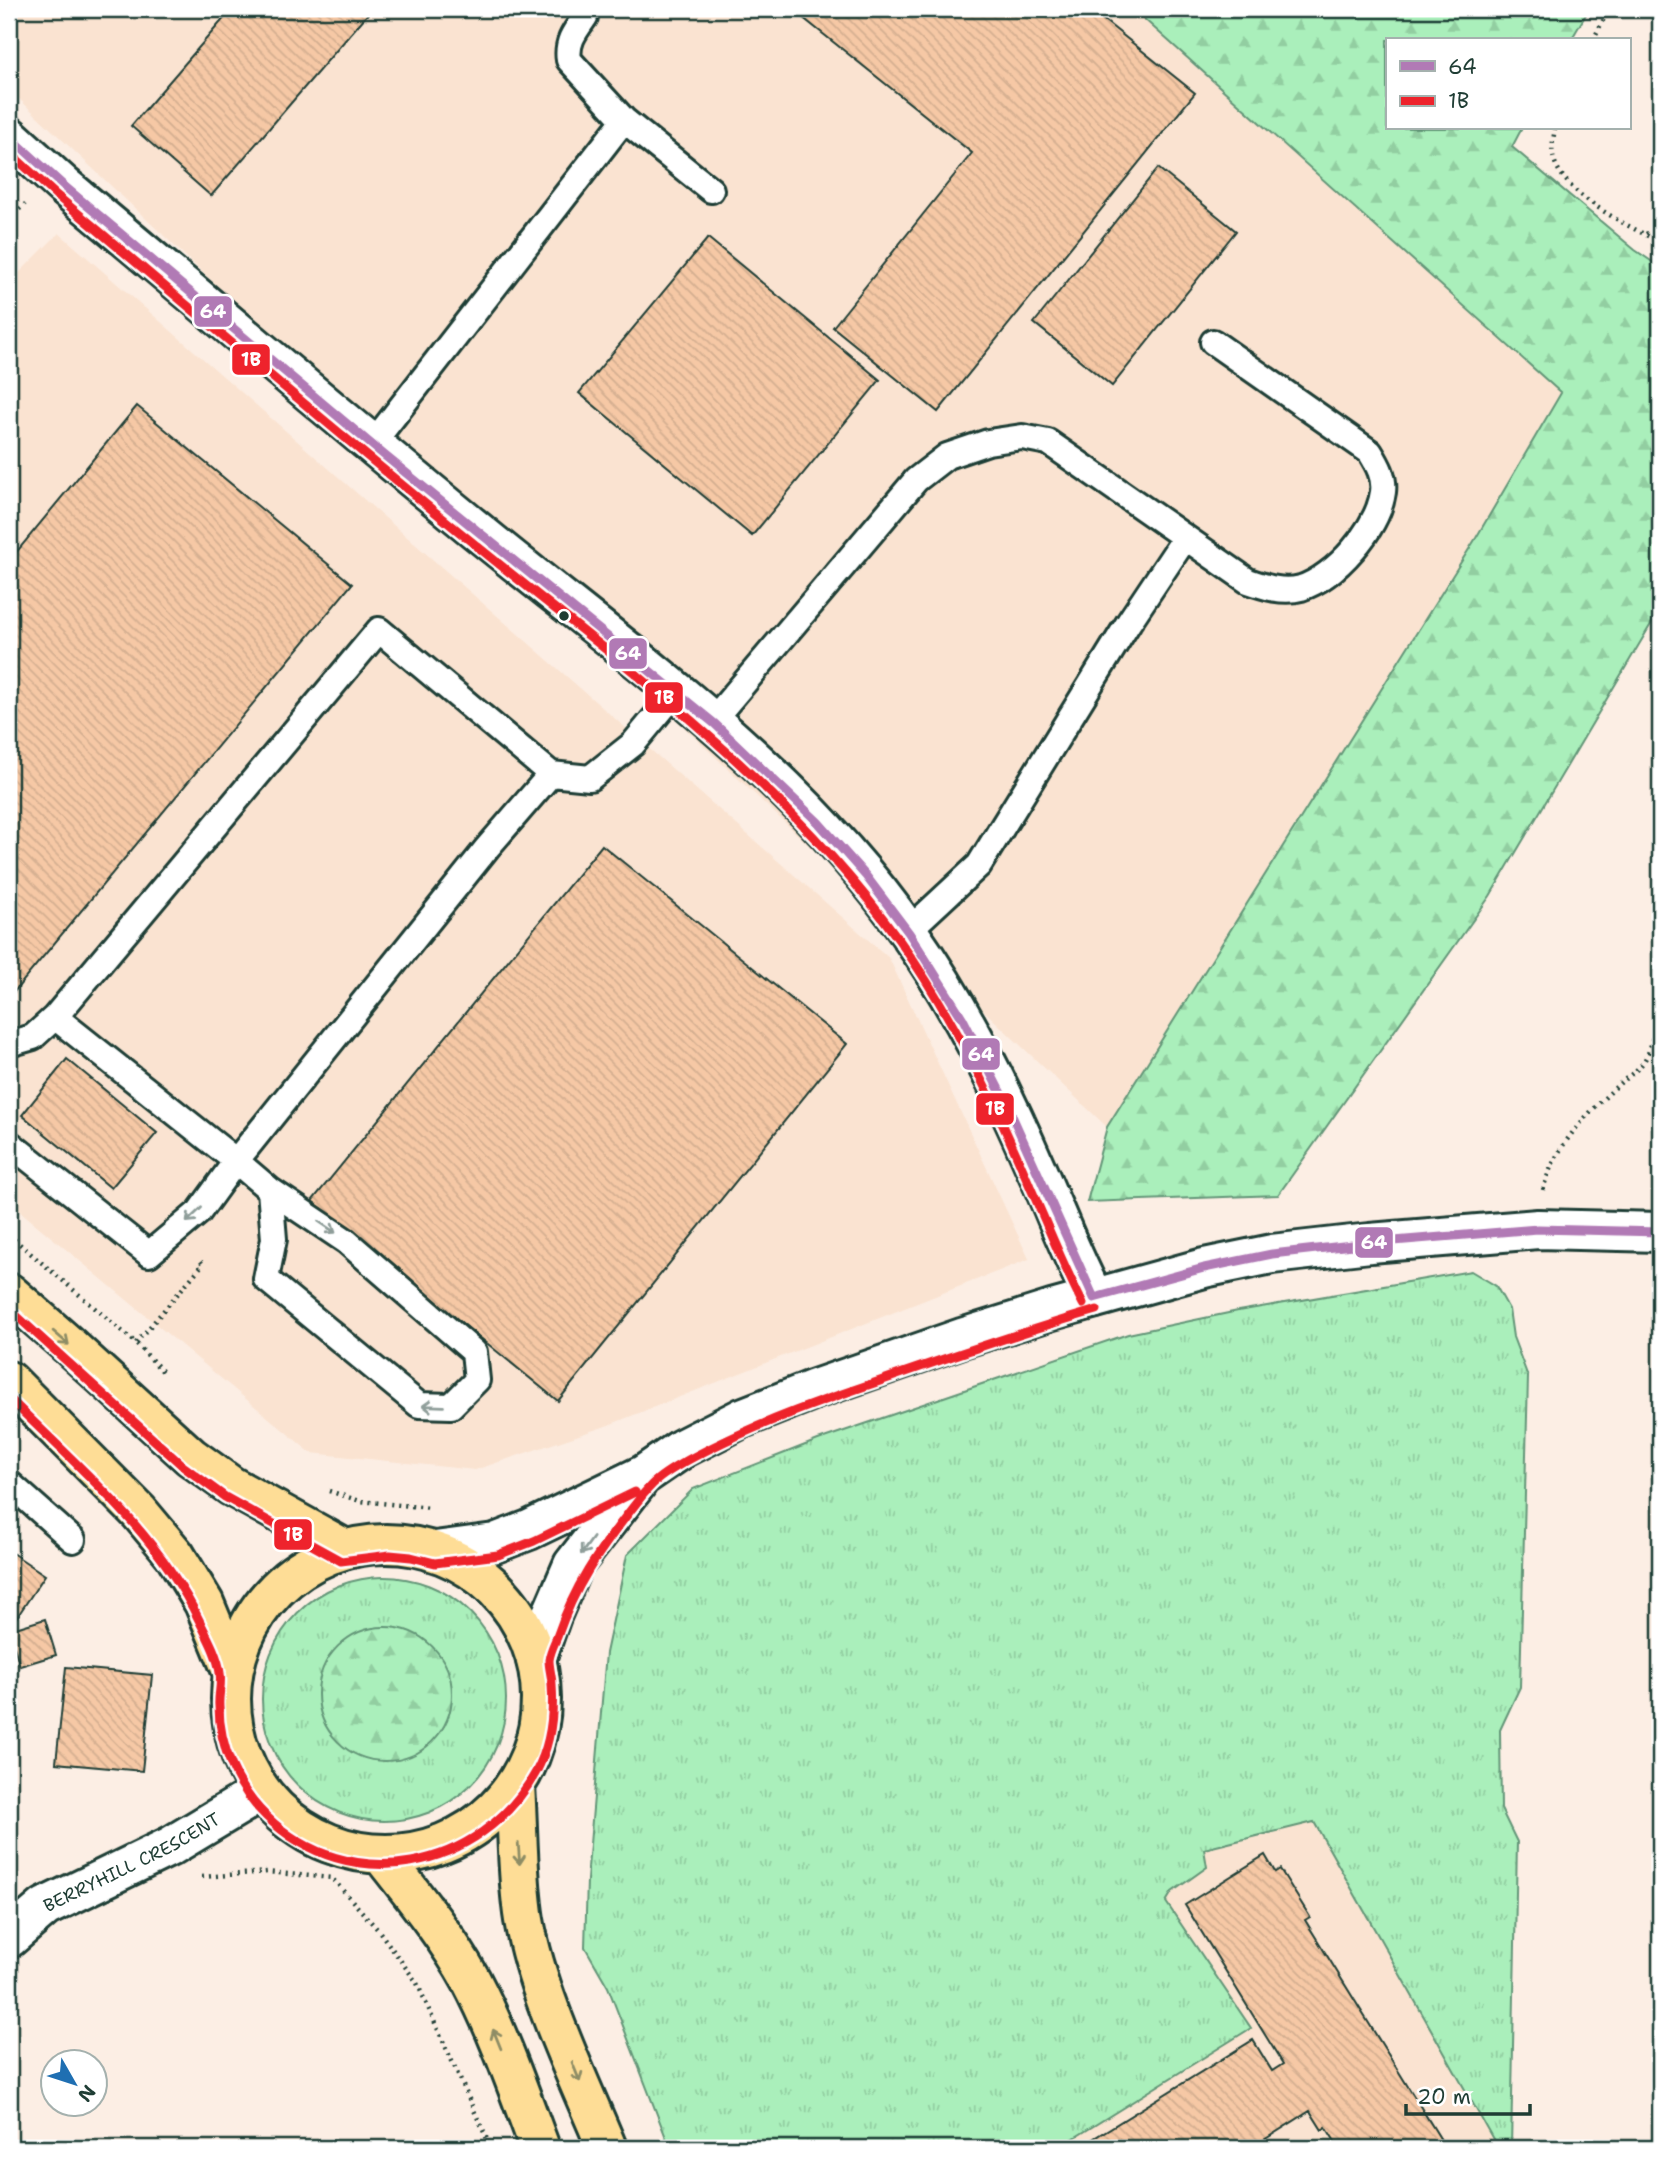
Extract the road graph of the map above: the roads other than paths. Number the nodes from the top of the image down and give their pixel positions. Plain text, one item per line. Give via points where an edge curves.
1 (586, 17) dead end
2 (624, 120) junction
3 (9, 136) edge
4 (711, 190) dead end
5 (1213, 342) dead end
6 (373, 443) junction
7 (1185, 538) junction
8 (676, 692) junction
9 (712, 721) junction
10 (551, 774) junction
11 (908, 931) junction
12 (55, 1017) junction
13 (9, 1044) edge
14 (9, 1143) edge
15 (236, 1161) junction
16 (270, 1190) junction
17 (1660, 1232) edge
18 (9, 1293) edge
19 (1094, 1298) junction
20 (9, 1381) edge
21 (645, 1474) junction
22 (9, 1483) edge
23 (73, 1540) dead end
24 (345, 1549) junction
25 (435, 1551) junction
26 (536, 1659) junction
27 (233, 1671) junction
28 (515, 1786) junction
29 (261, 1792) junction
30 (381, 1854) junction
31 (9, 1938) edge
32 (540, 2148) edge
33 (607, 2148) edge

1 - 2 lane via 570,40 569,61
2 - 4 lane
2 - 6 lane
3 - 6 street
5 - 7 lane via 1370,452 1381,468 1383,492 1375,520 1347,556 1325,576 1299,588 1273,589 1248,581
6 - 8 street
7 - 9 lane via 1048,442 1022,437 988,442 947,456 916,480
7 - 11 lane via 979,865
8 - 9 street
8 - 10 lane via 633,744 590,778
9 - 11 street via 794,796
10 - 12 lane via 379,630
10 - 15 lane
11 - 19 street via 975,1039
12 - 13 lane via 33,1037
12 - 15 lane
15 -> 14 lane via 199,1212 149,1254
15 - 16 lane
16 -> 16 lane via 346,1241 474,1352 477,1380 451,1406 419,1405 267,1279 274,1239
17 - 19 street via 1538,1229 1272,1254
18 -> 24 main road via 191,1457 231,1486
19 - 21 street via 815,1389 742,1418
20 - 27 main road via 139,1512 175,1555 204,1604
21 - 25 street via 495,1543
21 -> 26 street via 573,1565
22 - 23 lane
24 - 25 main road via 390,1543
24 - 27 main road via 304,1566 271,1594 246,1629
25 - 26 main road via 459,1561 500,1592 516,1612
26 - 28 main road via 541,1691 539,1724
27 - 29 main road via 234,1735
28 - 30 main road via 479,1823 457,1837 433,1847
28 -> 33 main road via 524,1919 533,1958
29 - 30 main road via 276,1810 314,1837 358,1852
29 - 31 street, BERRYHILL CRESCENT via 171,1846 45,1907
32 -> 30 main road via 471,1980 430,1916

